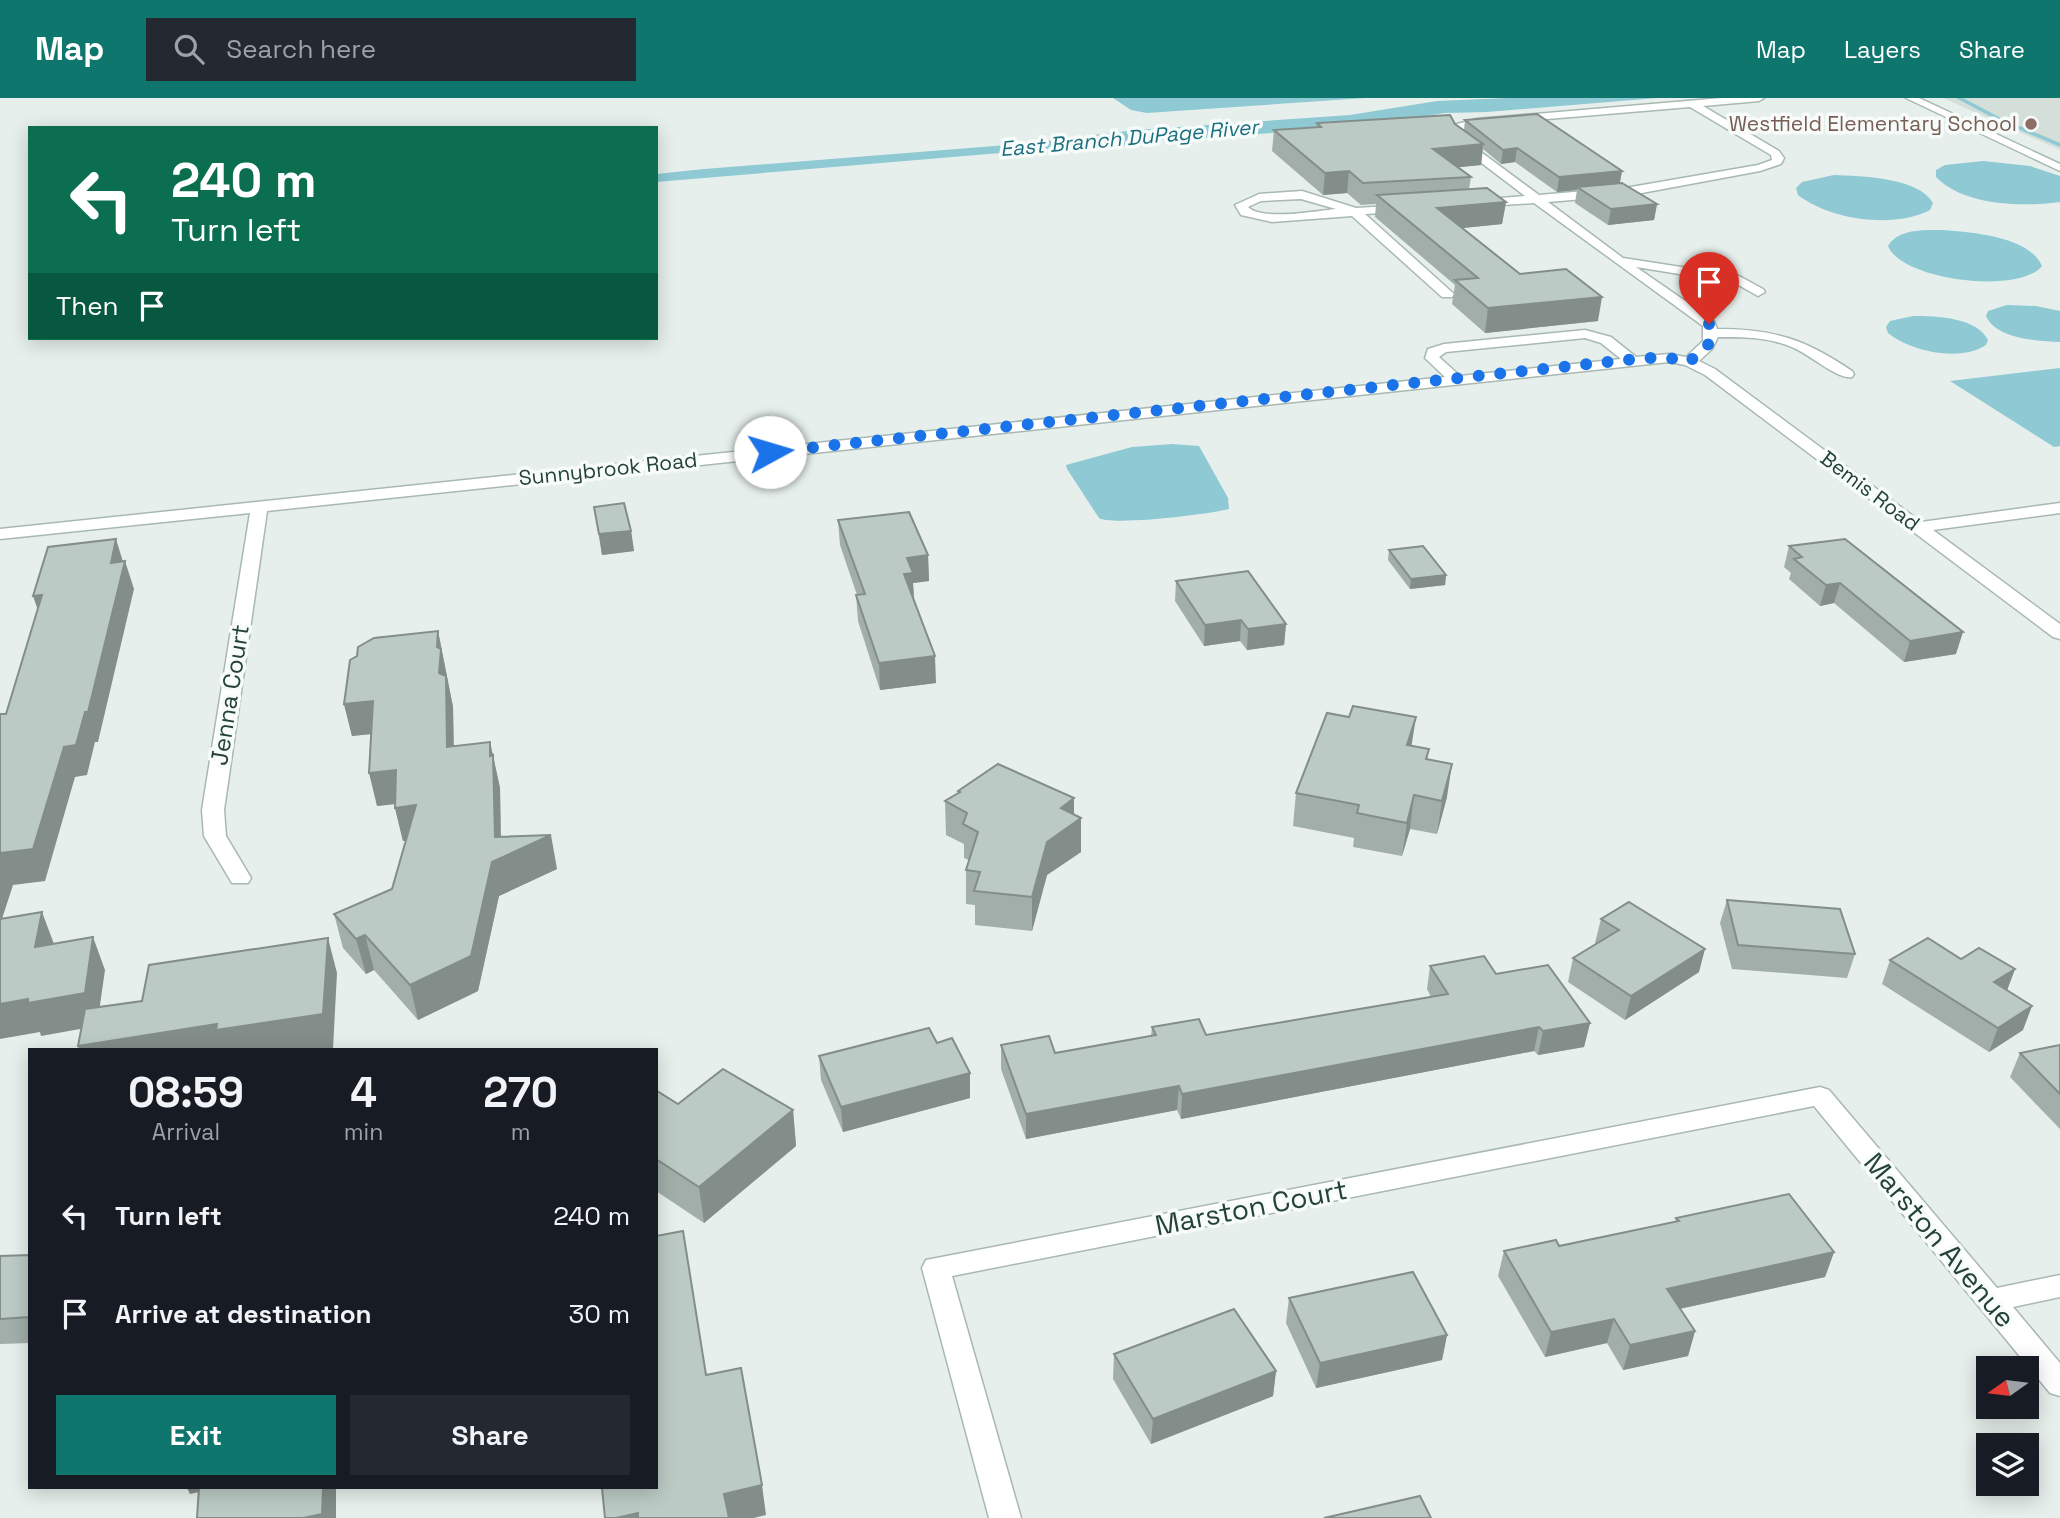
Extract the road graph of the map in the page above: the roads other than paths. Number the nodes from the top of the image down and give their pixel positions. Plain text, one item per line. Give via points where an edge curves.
1 (1759, 98) edge
2 (1911, 98) edge
3 (1692, 104) junction
4 (2060, 168) edge
5 (1538, 200) junction
6 (1459, 205) edge
7 (1420, 207) edge
8 (1354, 211) junction
9 (1618, 260) junction
10 (1758, 292) dead end
11 (1447, 294) dead end
12 (1713, 333) junction
13 (1631, 360) junction
14 (1683, 360) junction
15 (1847, 374) dead end
16 (1454, 379) junction
17 (258, 506) junction
18 (2060, 508) edge
19 (1918, 527) junction
20 (0, 534) edge
21 (2060, 633) edge
22 (240, 878) dead end
23 (1820, 1096) joint
24 (2060, 1286) edge
25 (1989, 1301) junction
26 (2060, 1384) edge
27 (1005, 1518) edge

1 - 3 street
2 - 4 street
3 - 5 street via 1775,153 1777,162 1631,191
3 - 5 street via 1477,122 1452,131
5 - 6 street
5 - 9 street
7 - 8 street
8 - 8 street via 1272,218 1252,215 1241,205 1259,198 1303,195
8 - 11 street
9 - 10 street via 1739,280
9 - 12 street via 1699,315
12 - 14 street via 1712,342
12 - 15 street via 1783,338 1811,349
13 - 14 street, Sunnybrook Road
13 - 16 street, Sunnybrook Road
13 - 16 street via 1606,340 1585,334 1433,352 1432,358
14 - 19 street, Bemis Road via 1710,372
16 - 17 street, Sunnybrook Road
17 - 20 street, Sunnybrook Road
17 - 22 street, Jenna Court via 213,810 215,835
18 - 19 street
19 - 21 street, Bemis Road
23 - 25 street, Marston Avenue
23 - 27 street, Marston Court via 936,1268
24 - 25 street
25 - 26 street, Marston Avenue

